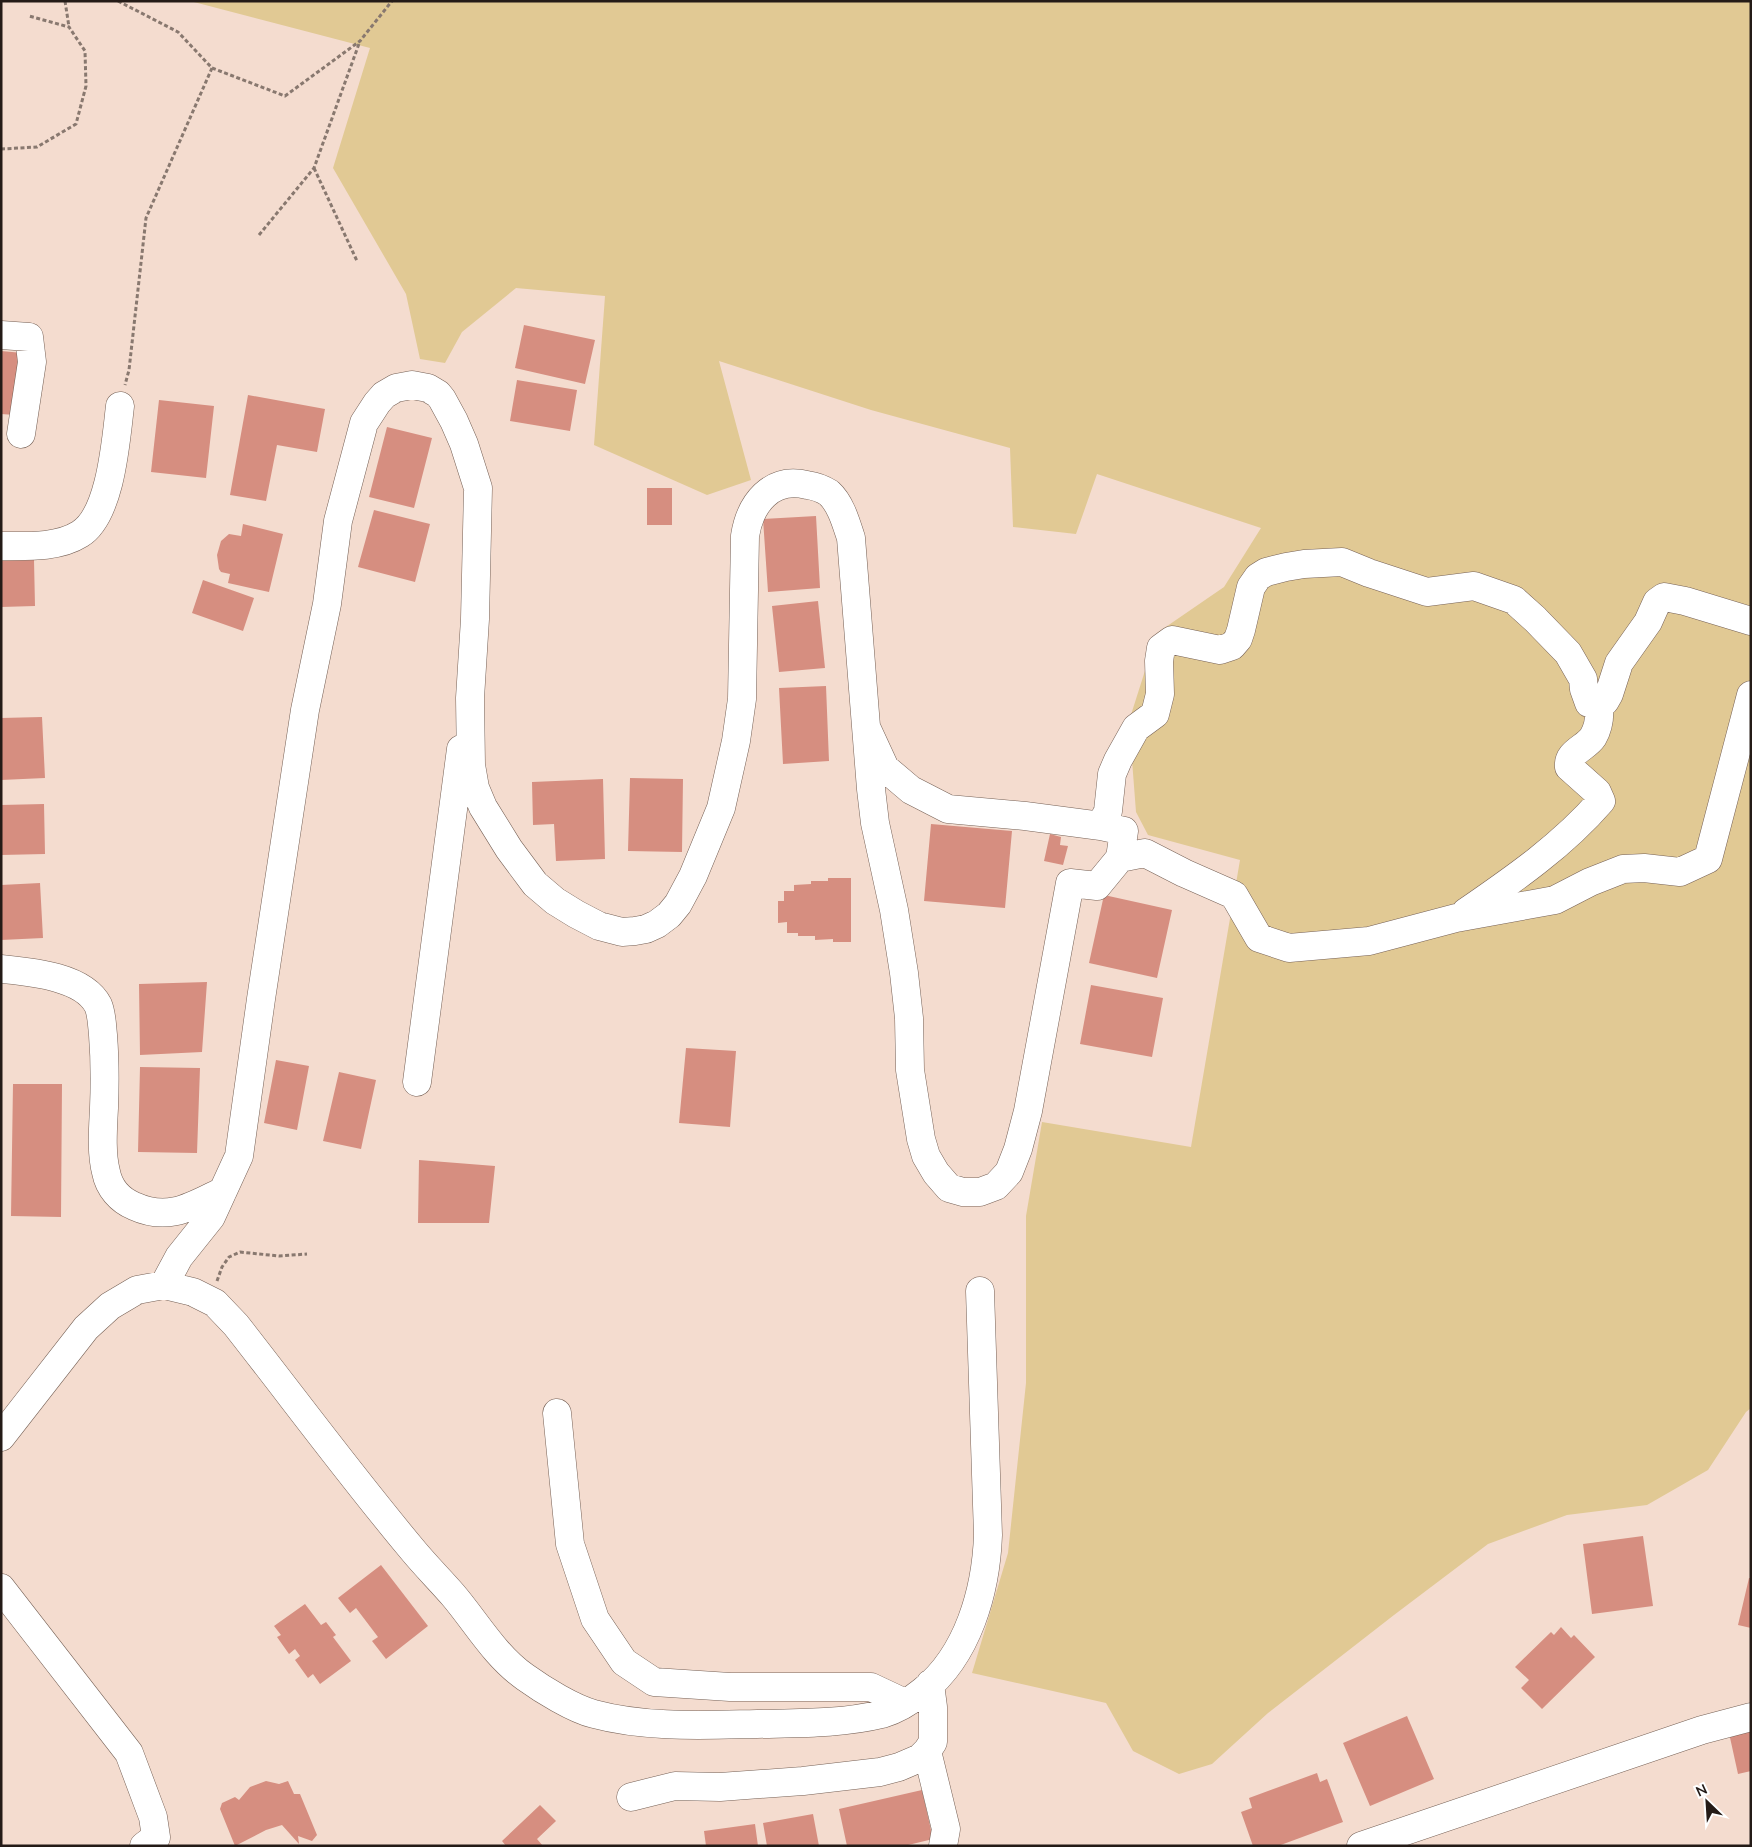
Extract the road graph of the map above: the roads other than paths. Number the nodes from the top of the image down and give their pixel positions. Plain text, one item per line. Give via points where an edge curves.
1 (1, 335) edge
2 (120, 406) road end
3 (21, 434) dead end
4 (1, 546) edge
5 (1751, 621) edge
6 (1751, 695) edge
7 (470, 698) junction
8 (1599, 705) junction
9 (867, 729) junction
10 (1101, 826) junction
11 (1120, 858) junction
12 (1456, 918) junction
13 (1, 969) edge
14 (417, 1082) dead end
15 (223, 1192) junction
16 (164, 1285) junction
17 (980, 1291) dead end
18 (557, 1413) dead end
19 (1, 1437) edge
20 (1, 1588) edge
21 (930, 1684) junction
22 (905, 1703) junction
23 (1751, 1717) edge
24 (927, 1751) junction
25 (631, 1797) dead end
26 (144, 1846) edge
27 (943, 1846) edge
28 (1361, 1846) edge

1 - 3 street via 29,337 32,362
2 - 4 street via 109,482 90,526 81,534 56,543
5 - 8 street via 1664,597 1657,602 1648,622 1619,663 1609,694
6 - 12 street via 1708,859 1680,872 1623,869 1555,900
7 - 9 street via 471,765 475,788 509,850 536,884 555,901 599,926 622,932 658,924 678,904 694,876 721,808 728,779 742,699 746,526 762,496 772,488 800,483 828,493 840,508 851,538
7 - 14 street via 458,765
7 - 15 street via 478,488 464,444 442,399 428,388 403,386 384,394 364,423 338,521 327,604 305,710 239,1156
8 - 10 street via 1589,704 1583,679 1568,654 1514,600 1474,586 1426,592 1342,562 1286,566 1266,572 1253,583 1238,639 1232,646 1220,650 1172,640 1160,648 1160,694 1155,714 1136,728 1118,760 1112,774 1108,811
8 - 12 street via 1600,717 1593,737 1572,756 1569,767 1597,792 1601,801 1582,822 1518,876
9 - 10 street via 885,768 911,790 948,809
9 - 11 street via 875,823 904,973 910,1070 921,1140 926,1156 949,1188 980,1192 996,1186 1009,1172 1028,1111 1070,884 1097,886
10 - 11 street via 1124,831
11 - 12 street via 1145,853 1234,895 1259,938 1289,948 1369,941
13 - 15 street via 37,973 75,984 97,1005 101,1016 105,1068 105,1172 110,1186 123,1201 163,1214 182,1211
15 - 16 street via 211,1216 179,1257
16 - 19 street via 137,1290 110,1306 86,1328
16 - 22 street via 193,1292 215,1303 236,1325 375,1503 495,1649 523,1676 555,1696 592,1714 622,1720 713,1724 809,1724 884,1713
17 - 21 street via 987,1559 972,1621 955,1654
18 - 22 street via 570,1544 595,1619 624,1662 654,1682 730,1687 871,1687
20 - 26 street via 129,1753 153,1817 156,1837
21 - 22 street
21 - 24 street via 933,1725 932,1742
23 - 28 street via 1702,1730
24 - 25 street via 910,1763 880,1772 748,1785 675,1786
24 - 27 street via 946,1829

